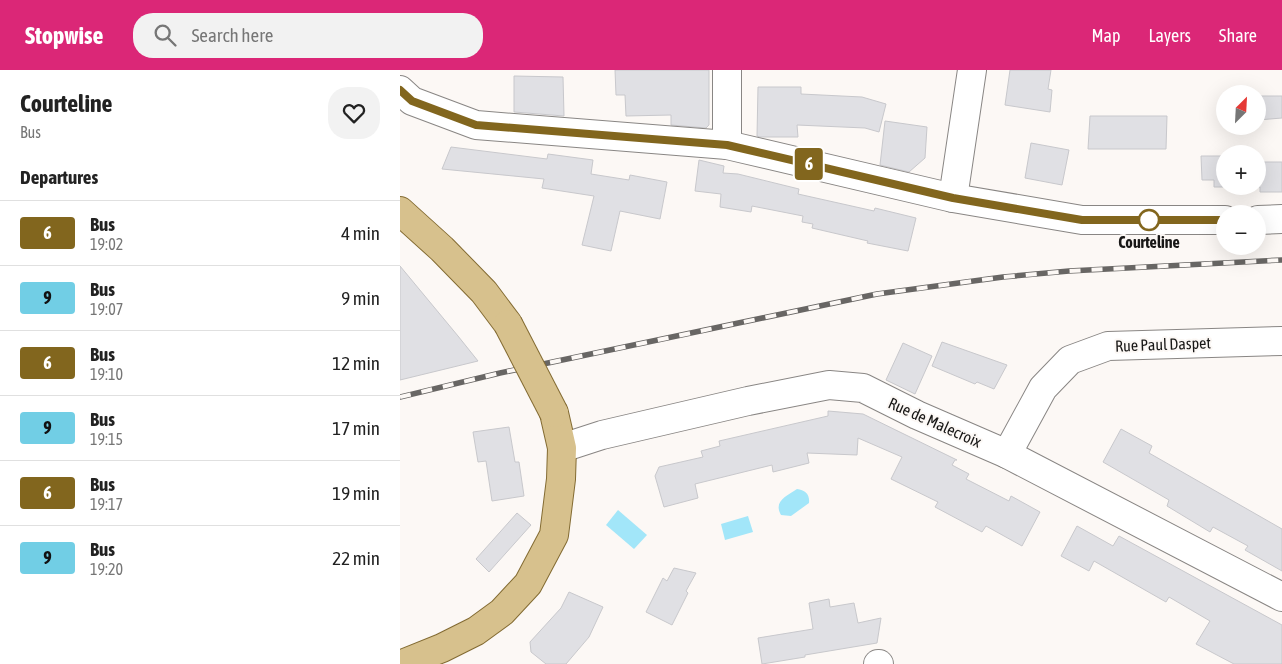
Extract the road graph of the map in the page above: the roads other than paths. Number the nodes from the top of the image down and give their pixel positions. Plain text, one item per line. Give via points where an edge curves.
1 (727, 70) edge
2 (972, 70) edge
3 (400, 90) edge
4 (727, 145) junction
5 (953, 198) junction
6 (400, 211) edge
7 (1216, 220) edge
8 (1266, 220) edge
9 (1282, 220) edge
10 (1282, 341) edge
11 (562, 448) junction
12 (1007, 454) junction
13 (1282, 596) edge
14 (402, 664) edge

1 - 4 street
2 - 5 street
3 - 4 street via 412,101 476,125
4 - 5 street
5 - 7 street via 1082,220
6 - 11 main road, bridge via 472,279 508,324 554,413
8 - 9 street
10 - 12 street, Rue Paul Daspet via 1108,346 1070,360 1043,388
11 - 12 street, Rue de Malecroix via 612,433 829,385 863,388
11 - 14 main road via 554,535 528,584 502,612 476,631
12 - 13 street, Rue de Malecroix

